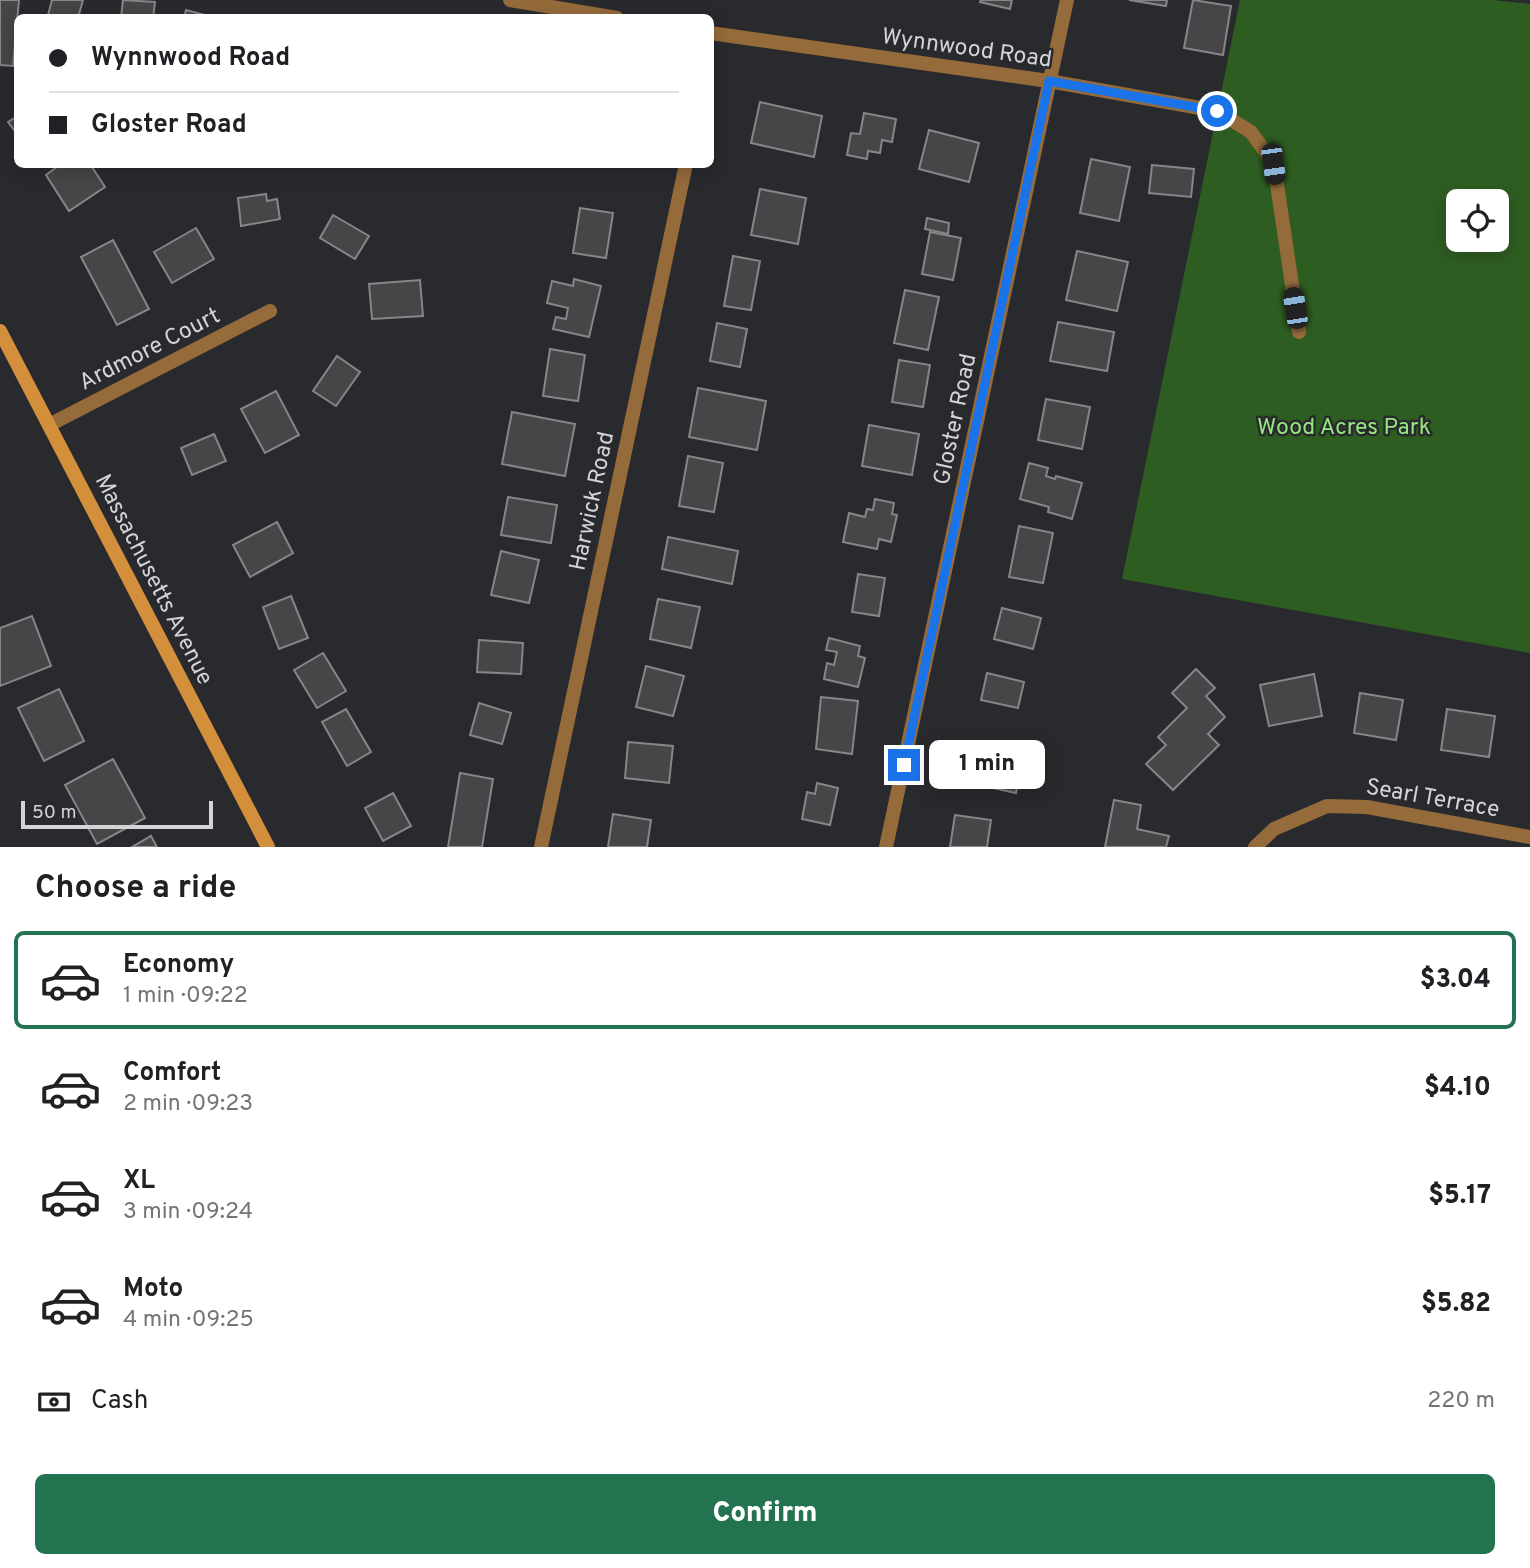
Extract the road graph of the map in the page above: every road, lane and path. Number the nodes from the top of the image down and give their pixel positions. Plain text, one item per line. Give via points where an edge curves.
1 (510, 0) edge
2 (1067, 0) edge
3 (593, 14) edge
4 (714, 38) edge
5 (1049, 81) junction
6 (685, 168) edge
7 (270, 311) dead end
8 (0, 331) edge
9 (1299, 332) dead end
10 (49, 425) junction
11 (1530, 837) edge
12 (268, 847) edge
13 (541, 847) edge
14 (886, 847) edge
15 (1255, 847) edge

1 - 3 street
2 - 5 street, Gloster Road
4 - 5 street, Wynnwood Road
5 - 9 street, Wynnwood Road via 1217,111 1251,132 1273,164
5 - 14 street, Gloster Road
6 - 13 street, Harwick Road
7 - 10 street, Ardmore Court
8 - 10 main road, Massachusetts Avenue
10 - 12 main road, Massachusetts Avenue
11 - 15 street, Searl Terrace via 1367,807 1327,806 1274,829

